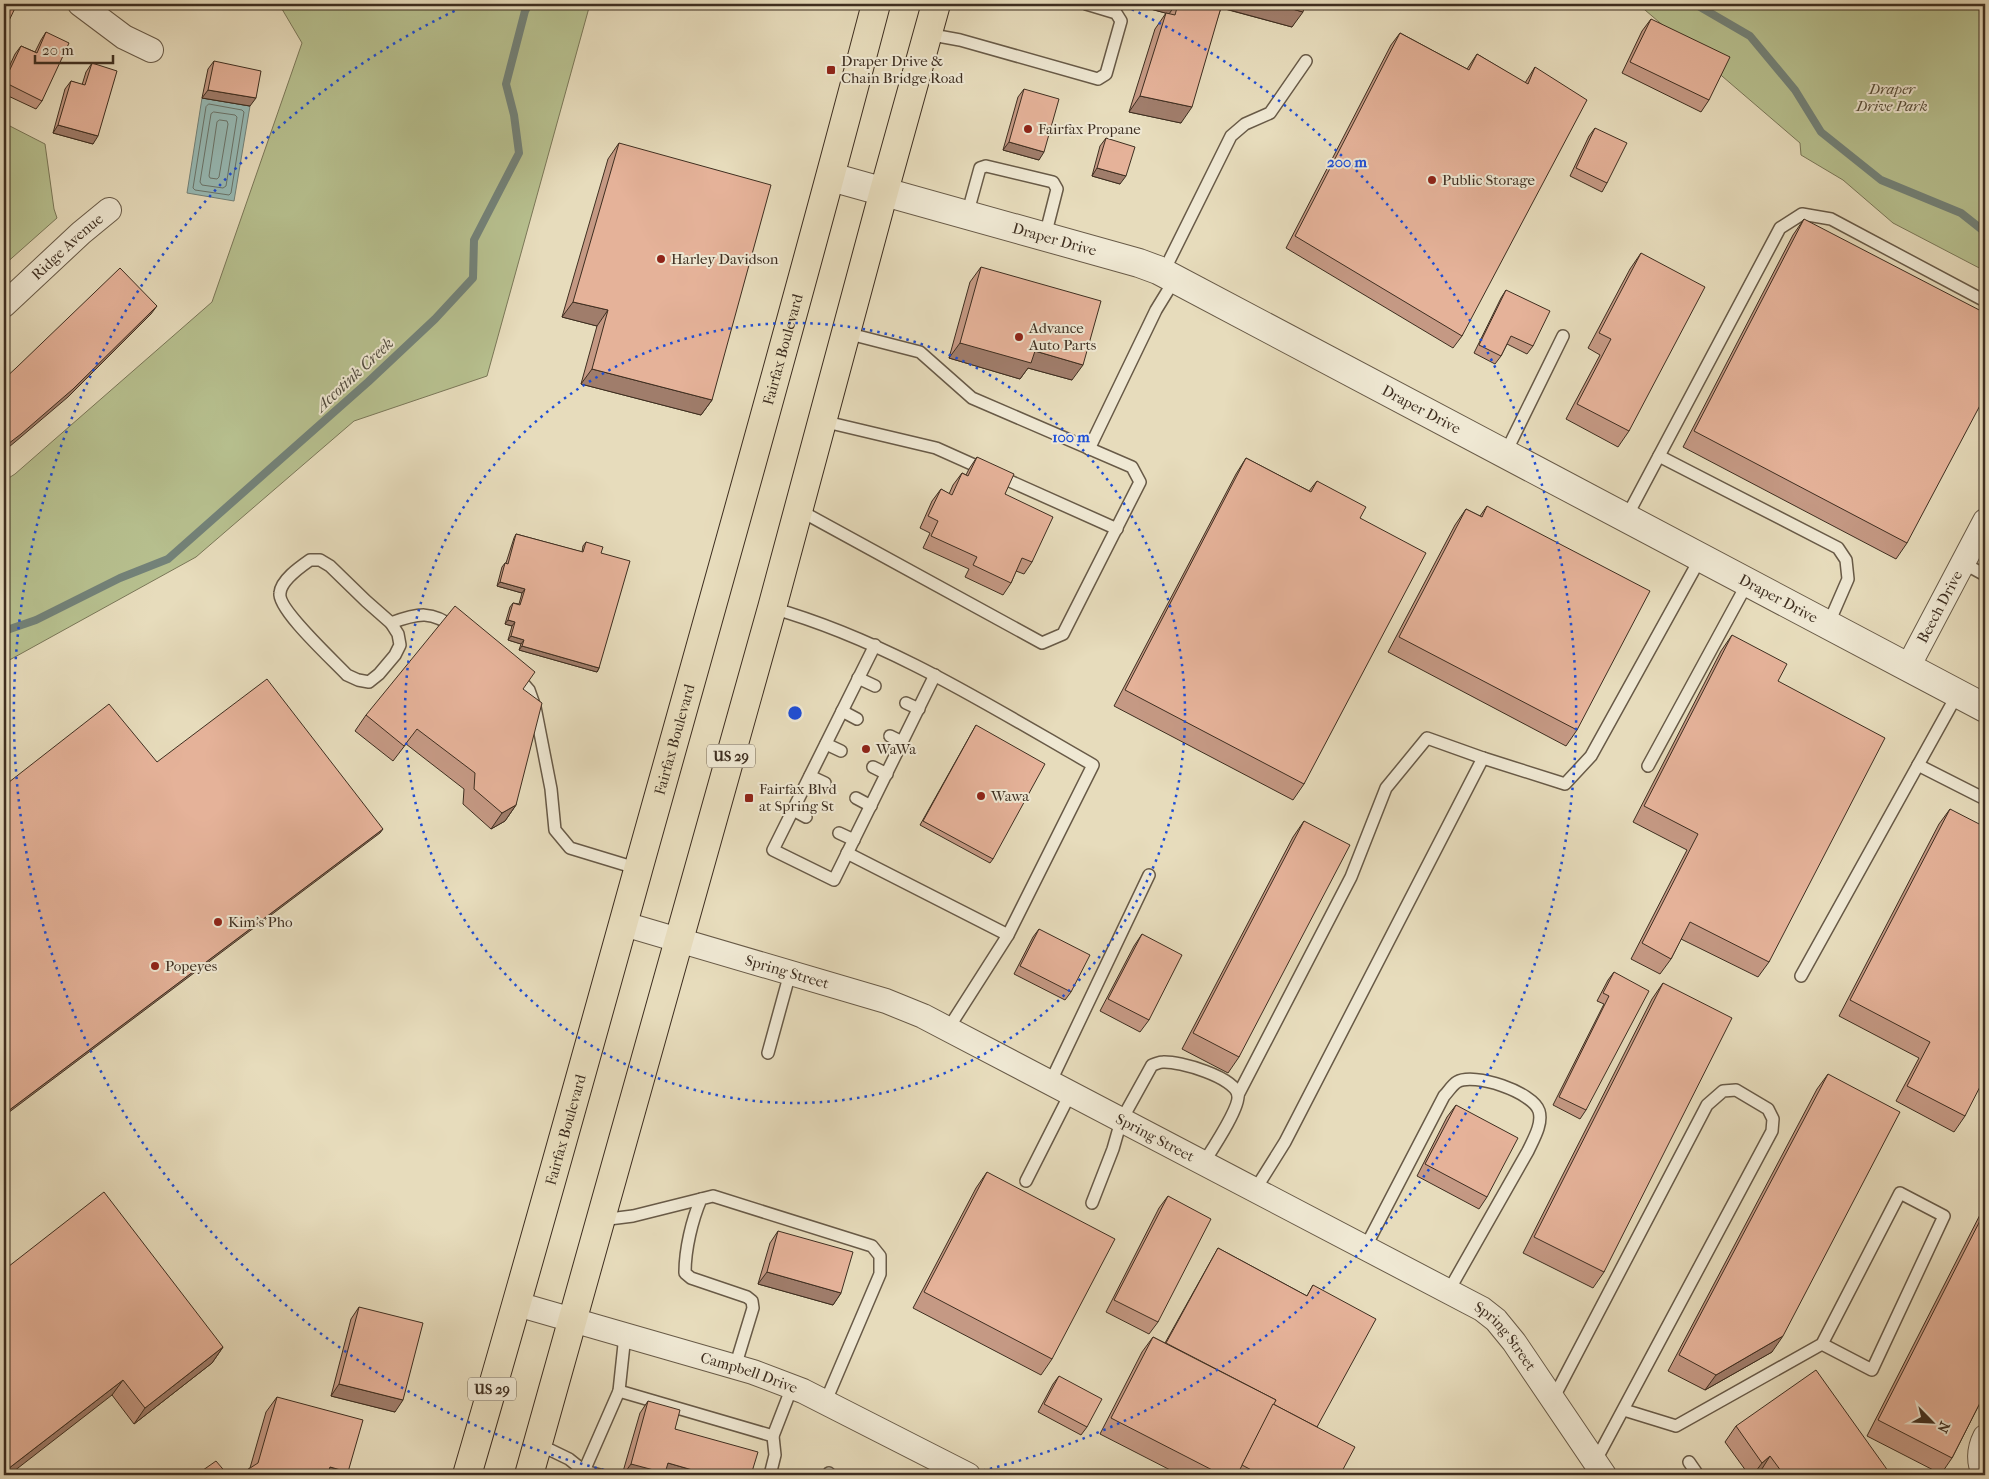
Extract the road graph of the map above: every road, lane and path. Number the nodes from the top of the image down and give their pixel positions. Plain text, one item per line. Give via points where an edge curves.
1 (80, 4) edge
2 (876, 4) edge
3 (936, 4) edge
4 (1086, 4) edge
5 (927, 34) junction
6 (151, 50) dead end
7 (1306, 61) dead end
8 (831, 177) junction
9 (884, 191) junction
10 (109, 210) dead end
11 (967, 215) junction
12 (1045, 236) junction
13 (1169, 276) junction
14 (1985, 301) edge
15 (4, 305) edge
16 (846, 333) junction
17 (1563, 336) dead end
18 (822, 421) junction
19 (1089, 449) junction
20 (1505, 454) junction
21 (1659, 456) junction
22 (799, 510) junction
23 (1626, 518) junction
24 (1985, 520) edge
25 (1117, 529) junction
26 (1701, 557) junction
27 (1963, 563) junction
28 (1985, 575) edge
29 (1748, 582) junction
30 (772, 608) junction
31 (391, 623) junction
32 (1828, 625) junction
33 (466, 637) edge
34 (874, 645) junction
35 (504, 666) edge
36 (1908, 667) junction
37 (935, 675) junction
38 (858, 678) junction
39 (874, 686) dead end
40 (1958, 693) junction
41 (906, 703) dead end
42 (1985, 708) edge
43 (919, 709) junction
44 (842, 711) junction
45 (857, 719) dead end
46 (890, 736) dead end
47 (902, 742) junction
48 (826, 744) junction
49 (841, 751) dead end
50 (1483, 758) junction
51 (1648, 766) dead end
52 (1918, 766) junction
53 (873, 767) dead end
54 (887, 774) junction
55 (810, 776) junction
56 (824, 783) dead end
57 (856, 798) dead end
58 (1985, 799) edge
59 (871, 806) junction
60 (793, 810) junction
61 (806, 817) dead end
62 (839, 833) dead end
63 (854, 840) junction
64 (848, 853) junction
65 (639, 869) junction
66 (1149, 875) dead end
67 (624, 924) junction
68 (1008, 935) junction
69 (680, 940) junction
70 (790, 973) junction
71 (1801, 976) dead end
72 (948, 1029) junction
73 (768, 1053) dead end
74 (1060, 1089) junction
75 (1238, 1095) junction
76 (1121, 1121) junction
77 (1203, 1164) junction
78 (1026, 1181) dead end
79 (1255, 1190) junction
80 (701, 1199) junction
81 (1092, 1203) dead end
82 (601, 1220) junction
83 (1365, 1248) junction
84 (1448, 1292) junction
85 (517, 1304) junction
86 (573, 1320) junction
87 (625, 1335) junction
88 (1822, 1344) junction
89 (734, 1367) junction
90 (792, 1387) junction
91 (619, 1391) junction
92 (1553, 1400) junction
93 (825, 1403) junction
94 (1624, 1410) junction
95 (773, 1436) junction
96 (1985, 1437) edge
97 (538, 1444) junction
98 (1689, 1462) dead end
99 (1600, 1469) edge
100 (584, 1471) junction
101 (466, 1475) edge
102 (529, 1475) edge
103 (600, 1475) edge
104 (770, 1475) edge
105 (968, 1475) edge
106 (1698, 1475) edge
107 (1985, 1475) edge

1 - 6 street via 124,37
2 - 8 main road, Fairfax Boulevard / US 29
3 - 5 main road, US 29
4 - 5 lane via 1116,13 1121,21 1106,74 1098,79 960,40
5 - 9 main road, US 29
7 - 13 lane via 1270,113 1244,124 1231,136
8 - 9 street, Draper Drive
8 - 65 main road, Fairfax Boulevard / US 29
9 - 11 street, Draper Drive
9 - 16 main road, US 29
10 - 15 street, Ridge Avenue
11 - 12 street, Draper Drive
11 - 12 lane via 980,168 986,166 1053,182 1056,189
12 - 13 street, Draper Drive via 1139,263
13 - 19 lane
13 - 20 street, Draper Drive
14 - 21 lane via 1831,219 1802,214 1780,228
16 - 18 main road, US 29
16 - 19 lane via 920,352 972,398
17 - 20 lane
18 - 22 main road, US 29
18 - 25 lane via 936,448
19 - 25 lane via 1132,467 1140,482
20 - 23 street, Draper Drive
21 - 23 lane
21 - 32 lane via 1838,548 1846,560 1848,579
22 - 25 lane via 1042,643 1063,634
22 - 30 main road, US 29
23 - 26 street, Draper Drive
24 - 27 street, Beech Drive
26 - 29 street, Draper Drive
26 - 50 lane via 1591,756 1565,784
27 - 28 lane
27 - 36 street, Beech Drive
29 - 32 street, Draper Drive
29 - 51 lane
30 - 34 lane
30 - 69 main road, US 29
31 - 31 lane via 320,560 310,560 299,568 279,592 281,602 291,617 347,675 358,680 369,682 395,655 400,645
31 - 33 lane via 412,615 430,616 443,619
32 - 36 street, Draper Drive
34 - 37 lane
34 - 38 lane
35 - 65 lane via 520,678 535,707 551,789 555,830 570,848
36 - 40 street, Draper Drive
37 - 43 lane
37 - 68 lane via 1093,765
38 - 39 lane
38 - 44 lane
40 - 42 street, Draper Drive
40 - 52 lane
41 - 43 lane
43 - 47 lane
44 - 45 lane
44 - 48 lane
46 - 47 lane
47 - 54 lane
48 - 49 lane
48 - 55 lane
50 - 75 lane via 1427,738 1386,788 1352,877
50 - 79 lane via 1285,1142
52 - 58 lane
52 - 71 lane
53 - 54 lane
54 - 59 lane
55 - 56 lane
55 - 60 lane
57 - 59 lane
59 - 63 lane
60 - 61 lane
60 - 64 lane via 773,850 834,880
62 - 63 lane
63 - 64 lane
64 - 68 lane
65 - 67 main road, Fairfax Boulevard / US 29
66 - 74 lane
67 - 69 street, Spring Street
67 - 85 main road, Fairfax Boulevard / US 29
68 - 72 lane
69 - 70 street, Spring Street
69 - 82 main road, US 29
70 - 72 street, Spring Street via 886,1001
70 - 73 lane
72 - 74 street, Spring Street
74 - 76 street, Spring Street
74 - 78 lane
75 - 76 lane via 1234,1087 1218,1077 1192,1067 1161,1061 1152,1065
75 - 77 lane via 1237,1107
76 - 77 street, Spring Street
76 - 81 lane
77 - 79 street, Spring Street
79 - 83 street, Spring Street
80 - 82 lane via 633,1216
80 - 89 lane via 684,1273 752,1301 753,1308
80 - 93 lane via 713,1196 872,1246 880,1256 880,1274
82 - 86 main road, US 29
83 - 84 street, Spring Street
83 - 84 lane via 1444,1096 1456,1082 1481,1080 1508,1087 1531,1100 1539,1110 1537,1132
84 - 92 street, Spring Street via 1496,1320
85 - 86 street, Campbell Drive
85 - 101 main road, Fairfax Boulevard / US 29
86 - 87 street, Campbell Drive
86 - 97 main road, US 29
87 - 89 street, Campbell Drive
87 - 91 lane
88 - 88 lane via 1900,1193 1944,1216 1872,1370
88 - 94 lane via 1676,1426
89 - 90 street, Campbell Drive
90 - 93 street, Campbell Drive
90 - 95 lane
91 - 95 lane
91 - 100 lane
92 - 94 lane via 1707,1104 1723,1091 1736,1090 1768,1109 1773,1119 1772,1132
92 - 99 street, Spring Street
93 - 105 street, Campbell Drive
94 - 99 lane
95 - 104 lane via 775,1455
96 - 107 street via 1980,1448
97 - 100 lane via 569,1459
97 - 102 main road, US 29
98 - 106 lane
100 - 103 lane

